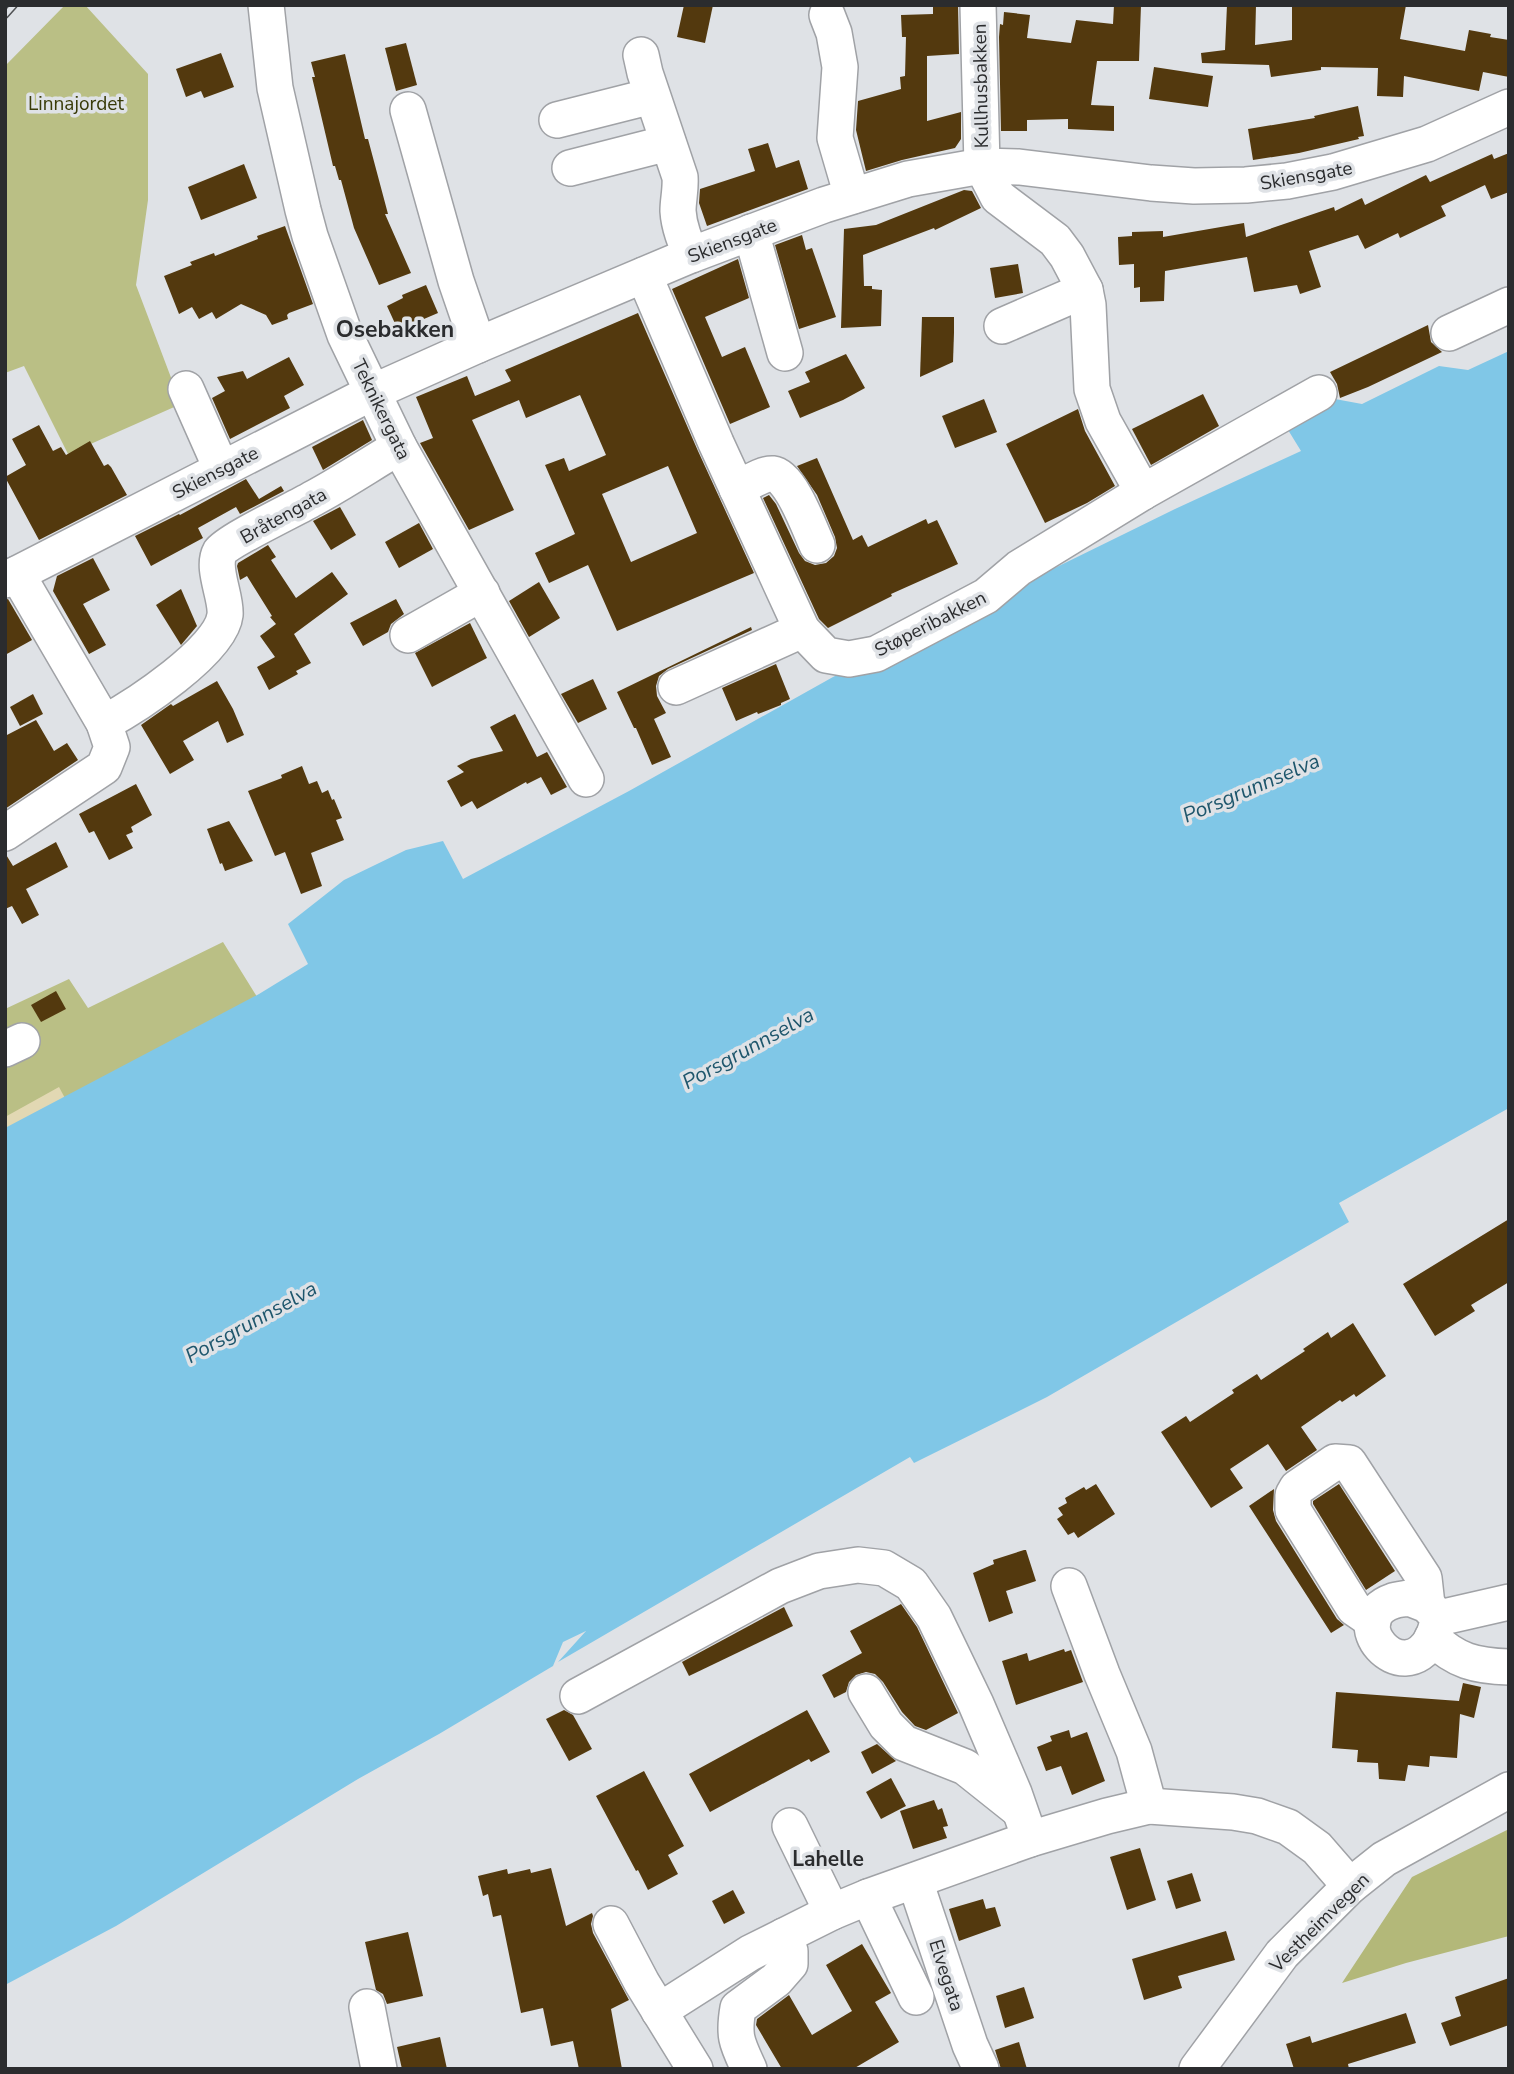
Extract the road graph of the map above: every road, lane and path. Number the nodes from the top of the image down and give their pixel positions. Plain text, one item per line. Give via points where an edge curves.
1 (266, 5) edge
2 (978, 5) edge
3 (827, 15) dead end
4 (641, 55) dead end
5 (652, 96) junction
6 (1509, 107) edge
7 (408, 110) dead end
8 (557, 120) dead end
9 (668, 143) junction
10 (982, 166) junction
11 (570, 168) dead end
12 (852, 196) junction
13 (751, 232) junction
14 (691, 255) junction
15 (644, 275) junction
16 (1085, 290) junction
17 (1509, 305) edge
18 (1002, 326) dead end
19 (1449, 332) dead end
20 (478, 345) junction
21 (785, 353) dead end
22 (186, 389) dead end
23 (373, 392) junction
24 (1319, 393) dead end
25 (399, 447) junction
26 (221, 468) junction
27 (737, 489) junction
28 (1143, 492) junction
29 (817, 545) dead end
30 (11, 577) edge
31 (482, 593) junction
32 (802, 630) junction
33 (408, 635) dead end
34 (676, 687) dead end
35 (103, 723) junction
36 (586, 779) dead end
37 (5, 833) edge
38 (1069, 1586) dead end
39 (1509, 1602) edge
40 (1433, 1620) junction
41 (1373, 1621) junction
42 (1509, 1667) edge
43 (866, 1692) dead end
44 (578, 1696) dead end
45 (1509, 1790) edge
46 (1149, 1806) junction
47 (1026, 1825) junction
48 (790, 1826) dead end
49 (915, 1881) junction
50 (1350, 1886) junction
51 (868, 1896) junction
52 (832, 1912) junction
53 (611, 1924) dead end
54 (784, 1936) junction
55 (916, 1997) dead end
56 (367, 2007) dead end
57 (659, 2011) junction
58 (379, 2069) edge
59 (695, 2069) edge
60 (749, 2069) edge
61 (981, 2069) edge
62 (1197, 2069) edge

1 - 23 street, Teknikergata via 275,88 310,236 345,335
2 - 10 street, Kullhusbakken
3 - 12 street via 840,68 835,138
4 - 5 street
5 - 8 street
5 - 9 street
6 - 10 street, Skiensgate via 1416,148 1286,181 1194,186
7 - 20 street
9 - 11 street
9 - 14 street via 680,177 678,209
10 - 12 street, Skiensgate via 908,179
10 - 16 street via 998,197 1055,240
12 - 13 street, Skiensgate
13 - 14 street, Skiensgate
13 - 21 street
14 - 15 street, Skiensgate
15 - 20 street, Skiensgate
15 - 27 street, Støperibakken
16 - 18 street
16 - 28 street via 1092,389 1103,421
17 - 19 street
20 - 23 street, Skiensgate
22 - 26 street
23 - 25 street, Teknikergata
23 - 26 street, Skiensgate
24 - 28 street, Støperibakken
25 - 31 street, Teknikergata
25 - 35 street, Bråtengata via 220,552 217,566 225,614 221,629 195,660
26 - 30 street, Skiensgate
27 - 29 street via 766,475 780,477 789,485
27 - 32 street, Støperibakken
28 - 32 street, Støperibakken via 1019,568 986,596 876,654 849,659 826,655
30 - 35 street
31 - 33 street
31 - 36 street, Teknikergata
32 - 34 street
35 - 37 street via 112,747 104,767
38 - 46 street via 1134,1751
39 - 40 street
40 - 41 street via 1409,1598 1380,1609
40 - 41 street via 1418,1653 1398,1658 1377,1643
40 - 41 street via 1424,1578 1349,1463 1335,1462 1297,1488 1293,1510 1354,1608
40 - 42 street via 1447,1653 1471,1663
43 - 47 street via 886,1725 904,1743 965,1767
44 - 47 street via 780,1586 819,1571 858,1565 884,1567 911,1584 934,1617
45 - 50 street, Vestheimvegen via 1384,1859
46 - 47 street
46 - 50 street via 1233,1812 1288,1827 1317,1848
47 - 49 street
48 - 52 street
49 - 51 street
49 - 61 street, Elvegata
50 - 62 street, Vestheimvegen via 1282,1954
51 - 52 street
51 - 55 street
52 - 54 street
53 - 57 street
54 - 57 street
54 - 60 street via 790,1964 738,2008 736,2041
56 - 58 street
57 - 59 street

